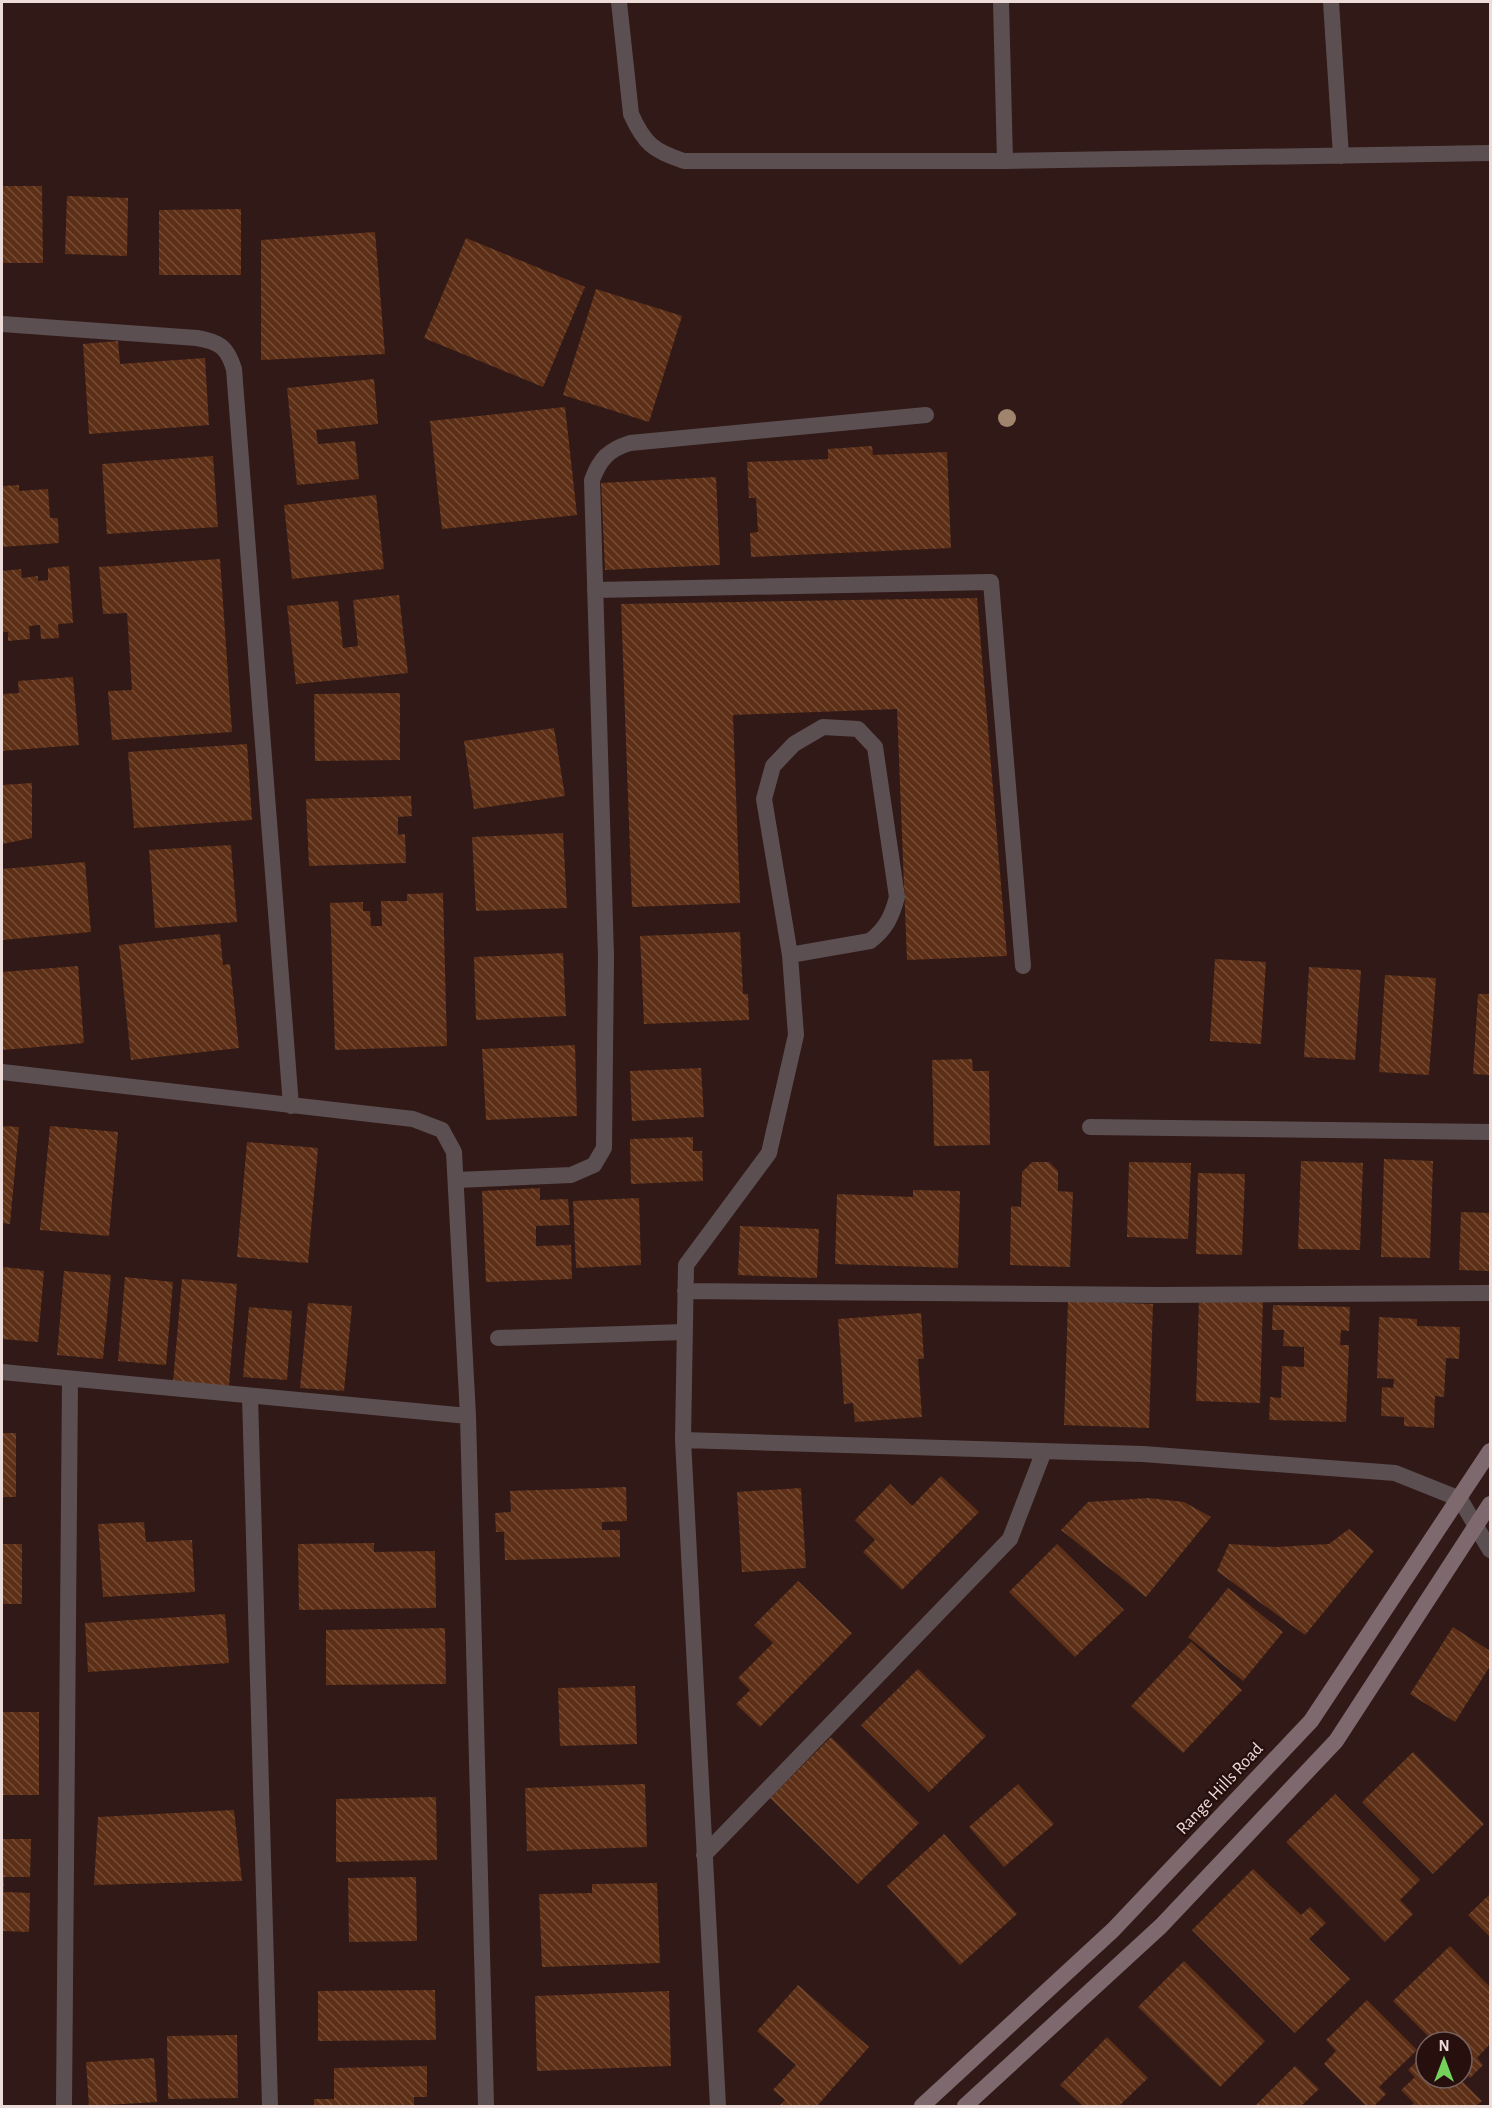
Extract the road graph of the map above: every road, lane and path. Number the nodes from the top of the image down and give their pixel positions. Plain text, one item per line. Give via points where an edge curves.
1 (620, 2) edge
2 (1001, 2) edge
3 (1331, 2) edge
4 (1491, 153) edge
5 (1341, 156) junction
6 (1005, 161) junction
7 (2, 324) edge
8 (926, 415) dead end
9 (595, 590) junction
10 (790, 955) junction
11 (1023, 966) dead end
12 (2, 1072) edge
13 (291, 1106) junction
14 (1090, 1127) dead end
15 (1491, 1132) edge
16 (456, 1180) junction
17 (685, 1291) junction
18 (1491, 1293) edge
19 (684, 1332) junction
20 (498, 1338) dead end
21 (2, 1372) edge
22 (70, 1380) junction
23 (250, 1396) junction
24 (468, 1416) junction
25 (683, 1440) junction
26 (1491, 1450) edge
27 (1044, 1451) junction
28 (1460, 1499) junction
29 (1491, 1504) edge
30 (1477, 1527) junction
31 (1491, 1550) edge
32 (704, 1855) junction
33 (64, 2106) edge
34 (270, 2106) edge
35 (486, 2106) edge
36 (718, 2106) edge
37 (922, 2106) edge
38 (965, 2106) edge

1 - 6 street via 631,114 651,147 665,155 684,160
2 - 6 street
3 - 5 street
4 - 5 street
5 - 6 street
7 - 13 street via 197,338 222,345 230,357 235,381
8 - 9 street via 630,443 615,448 597,467 592,480
9 - 11 street via 991,582
9 - 16 street via 606,957 604,1148 594,1164 571,1175
10 - 10 street via 764,799 773,766 794,744 823,727 858,729 874,747 897,897 893,911 880,933 870,941
10 - 17 street via 796,1035 769,1154 686,1265
12 - 13 street
13 - 16 street via 413,1119 442,1130 454,1152
14 - 15 street
16 - 24 street
17 - 18 street
17 - 19 street
19 - 20 street
19 - 25 street
21 - 22 street
22 - 23 street
22 - 33 street
23 - 24 street
23 - 34 street
24 - 35 street
25 - 27 street
25 - 32 street
26 - 28 main road, Range Hills Road
27 - 28 street via 1143,1454 1395,1473
27 - 32 street via 1010,1539
28 - 30 street
28 - 37 main road, Range Hills Road via 1311,1721 1113,1930
29 - 30 main road
30 - 31 street
30 - 38 main road via 1336,1742 1161,1926
32 - 36 street

